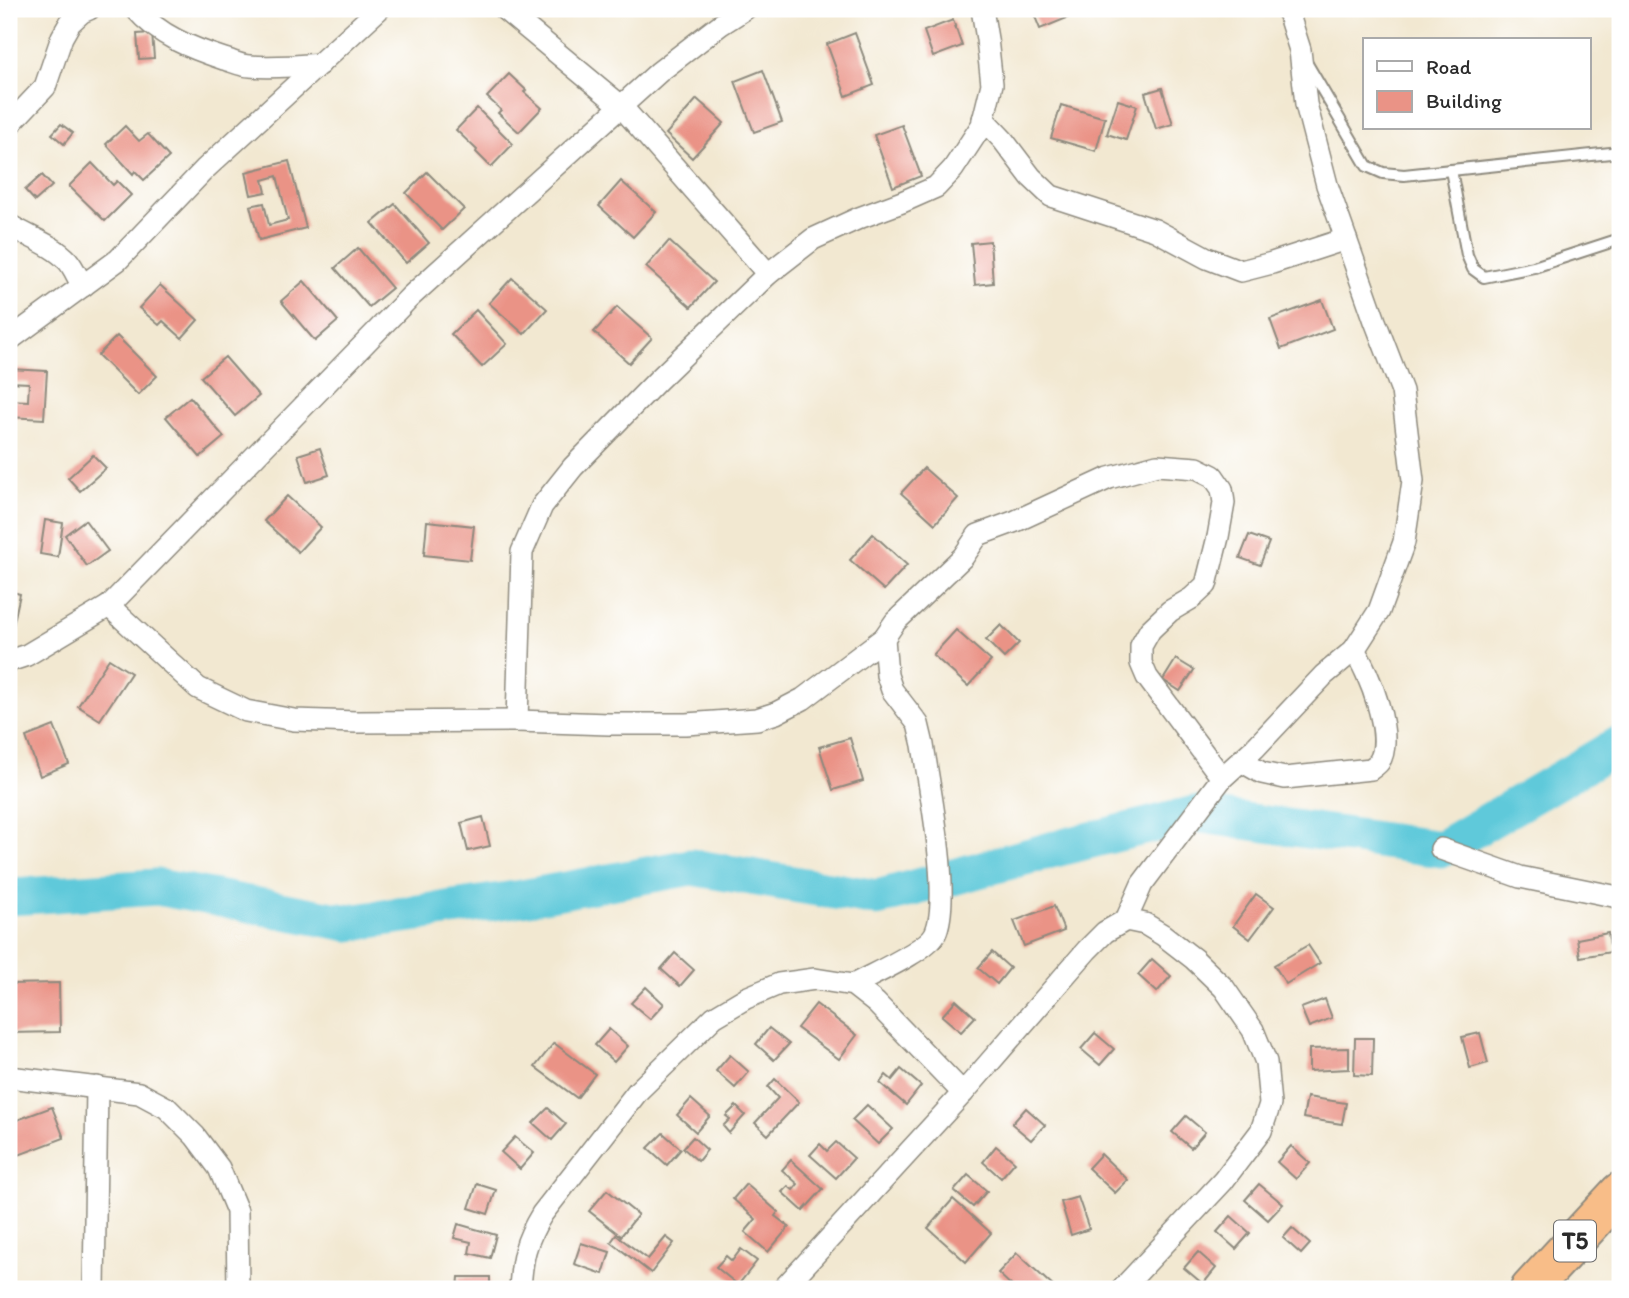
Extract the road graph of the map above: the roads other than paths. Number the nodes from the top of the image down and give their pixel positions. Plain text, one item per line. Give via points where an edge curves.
1 (89, 9) edge
2 (136, 9) edge
3 (379, 9) edge
4 (504, 9) edge
5 (746, 9) edge
6 (982, 9) edge
7 (1287, 9) edge
8 (1300, 50) junction
9 (320, 64) junction
10 (621, 106) junction
11 (983, 120) junction
12 (9, 125) edge
13 (1620, 152) edge
14 (1451, 170) junction
15 (9, 225) edge
16 (1346, 239) junction
17 (1620, 239) edge
18 (768, 274) junction
19 (83, 286) junction
20 (9, 340) edge
21 (109, 606) junction
22 (884, 638) junction
23 (1354, 650) junction
24 (9, 661) edge
25 (517, 721) junction
26 (1241, 761) junction
27 (1222, 778) junction
28 (1441, 849) dead end
29 (1620, 899) edge
30 (1126, 920) junction
31 (853, 985) junction
32 (9, 1077) edge
33 (97, 1087) junction
34 (963, 1093) junction
35 (1620, 1192) edge
36 (94, 1289) edge
37 (238, 1289) edge
38 (520, 1289) edge
39 (783, 1289) edge
40 (1122, 1289) edge
41 (1530, 1289) edge

1 - 12 street via 70,23 62,37 45,87
2 - 9 street via 166,36 246,66
3 - 9 street
4 - 10 street
5 - 10 street via 659,72
6 - 11 street via 992,84
7 - 8 street
8 - 14 lane via 1367,166 1404,175
8 - 16 street via 1326,185
9 - 19 street via 205,169 118,260
10 - 18 street
10 - 21 street via 410,297
11 - 16 street via 1051,196 1155,230 1241,271
11 - 18 street via 953,169 936,187 813,239
13 - 14 lane
14 - 17 lane via 1467,255 1484,277 1534,267
15 - 19 street via 47,244 68,262
16 - 23 street via 1402,391 1413,481 1404,542 1379,611
18 - 25 street via 573,467 542,506 522,551
19 - 20 street
21 - 24 street
21 - 25 street via 198,688 246,710 294,720
22 - 25 street via 803,699 757,719 686,724
22 - 27 street via 963,557 978,535 1109,478 1157,465 1197,468 1213,476 1224,503 1206,585 1150,630 1141,646 1141,663
22 - 31 street via 892,690 918,724 923,745 941,880 940,914 935,935 921,948
23 - 26 street
23 - 26 street via 1364,664 1380,710 1384,748 1379,763 1371,769 1285,778 1262,773
26 - 27 street
27 - 30 street via 1142,884
28 - 29 street via 1520,877
30 - 34 street via 1087,950
30 - 40 street via 1163,935 1224,988 1253,1030 1266,1062 1270,1104 1261,1132 1223,1181
31 - 34 street
31 - 38 street via 816,979 779,984 714,1017 638,1091 542,1214 528,1236
32 - 33 street
33 - 36 street
33 - 37 street via 139,1093 167,1108 219,1168 237,1211
34 - 39 street
35 - 41 highway, T5

